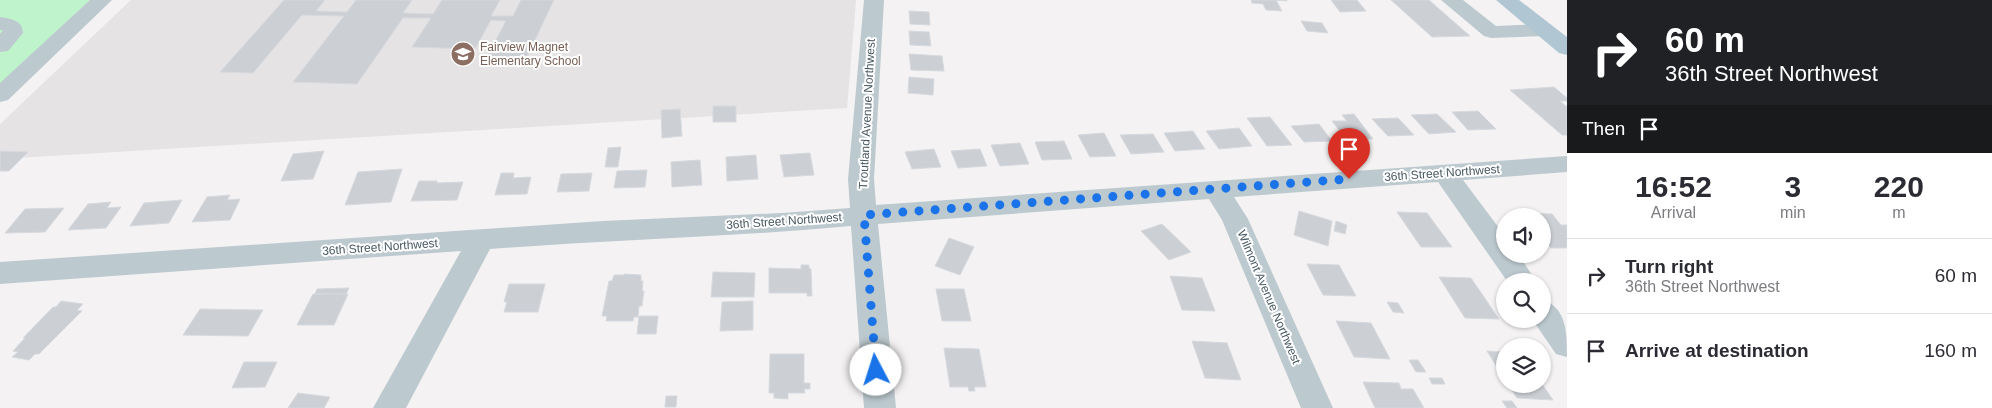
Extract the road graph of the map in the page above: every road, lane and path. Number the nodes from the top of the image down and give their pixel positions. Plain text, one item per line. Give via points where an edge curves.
1 (102, 0) edge
2 (874, 0) edge
3 (1451, 0) edge
4 (1506, 0) edge
5 (0, 23) edge
6 (1544, 30) junction
7 (0, 46) edge
8 (1567, 48) edge
9 (0, 95) edge
10 (1567, 164) edge
11 (1445, 173) junction
12 (1216, 189) junction
13 (864, 215) junction
14 (482, 240) junction
15 (12, 272) edge
16 (1516, 273) edge
17 (0, 291) edge
18 (1551, 322) edge
19 (1567, 344) edge
20 (389, 408) edge
21 (880, 408) edge
22 (1317, 408) edge

1 - 9 street
2 - 13 street, Troutland Avenue Northwest via 861,180
3 - 6 street via 1490,32
4 - 6 main road
5 - 7 street via 13,27 13,33
6 - 8 main road
10 - 11 street, 36th Street Northwest
11 - 12 street, 36th Street Northwest
11 - 16 street
12 - 13 street, 36th Street Northwest
12 - 22 street, Wilmont Avenue Northwest via 1235,219
13 - 14 street, 36th Street Northwest via 782,223
13 - 21 street, Troutland Avenue Northwest
14 - 15 street, 36th Street Northwest
14 - 20 street
15 - 17 street
18 - 19 street

